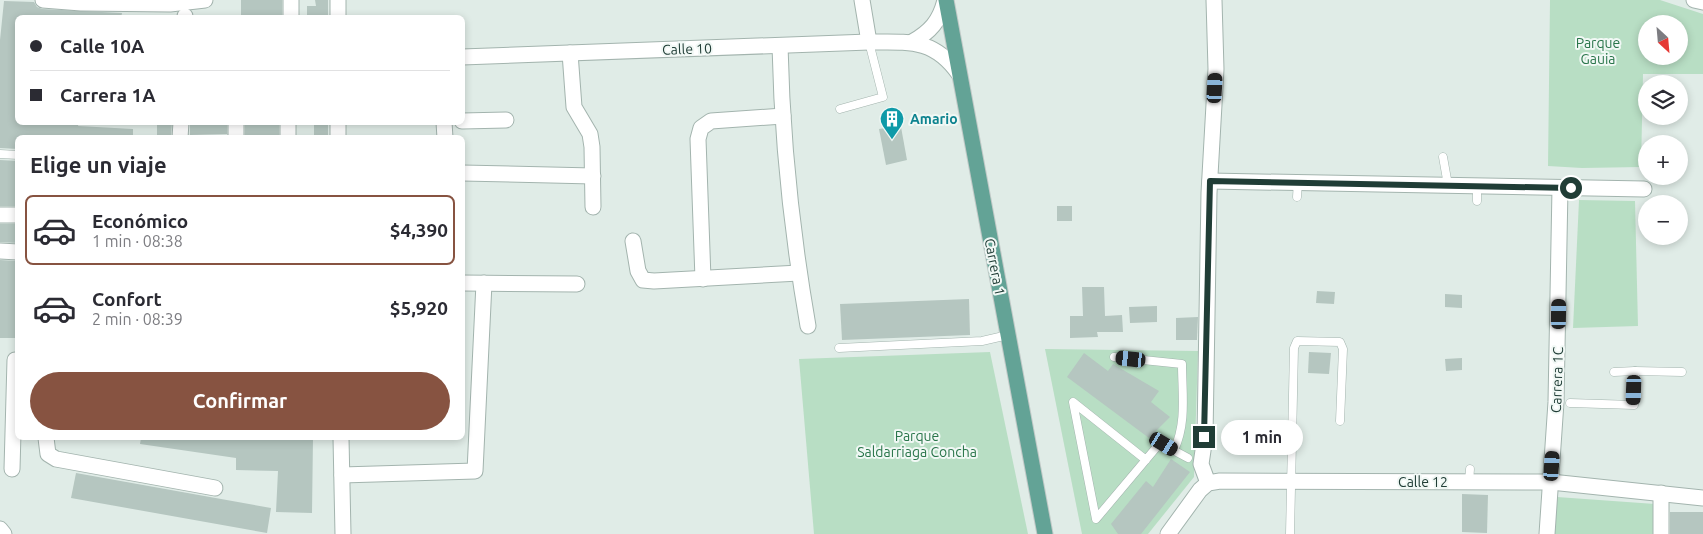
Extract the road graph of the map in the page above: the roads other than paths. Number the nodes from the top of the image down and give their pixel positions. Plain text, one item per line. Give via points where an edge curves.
1 (43, 0) edge
2 (205, 0) edge
3 (292, 0) edge
4 (338, 0) edge
5 (862, 0) edge
6 (945, 0) edge
7 (1214, 0) edge
8 (1694, 0) edge
9 (170, 2) edge
10 (1703, 2) edge
11 (291, 15) edge
12 (338, 15) edge
13 (869, 42) junction
14 (912, 42) junction
15 (780, 46) junction
16 (570, 53) junction
17 (465, 57) edge
18 (959, 74) junction
19 (840, 109) dead end
20 (783, 116) junction
21 (506, 120) dead end
22 (465, 121) edge
23 (0, 154) edge
24 (15, 155) edge
25 (1443, 157) dead end
26 (465, 173) edge
27 (593, 176) junction
28 (1298, 181) junction
29 (1448, 185) junction
30 (1477, 186) junction
31 (1560, 188) junction
32 (1206, 189) junction
33 (1644, 190) dead end
34 (1297, 197) dead end
35 (1477, 201) dead end
36 (593, 207) dead end
37 (0, 215) edge
38 (15, 215) edge
39 (633, 241) dead end
40 (0, 251) edge
41 (15, 252) edge
42 (799, 273) junction
43 (702, 278) junction
44 (465, 283) edge
45 (484, 283) junction
46 (577, 284) dead end
47 (808, 326) dead end
48 (1008, 335) junction
49 (839, 348) dead end
50 (1114, 357) dead end
51 (11, 359) edge
52 (1635, 371) junction
53 (1614, 372) dead end
54 (1682, 372) dead end
55 (1563, 402) junction
56 (1340, 421) dead end
57 (46, 440) edge
58 (341, 440) edge
59 (1174, 450) junction
60 (1146, 460) junction
61 (1194, 461) junction
62 (12, 469) dead end
63 (1292, 474) junction
64 (342, 475) junction
65 (1551, 482) junction
66 (1208, 483) junction
67 (215, 488) dead end
68 (1661, 493) junction
69 (1703, 498) edge
70 (0, 529) edge
71 (4, 534) edge
72 (343, 534) edge
73 (1045, 534) edge
74 (1168, 534) edge
75 (1290, 534) edge
76 (1547, 534) edge
77 (1661, 534) edge

1 - 9 street
2 - 9 street
3 - 11 street
4 - 12 street
5 - 13 street
6 - 14 street via 935,24
6 - 18 main road, Carrera 1
7 - 32 street via 1216,69
8 - 10 street
13 - 14 street, Calle 10
13 - 15 street, Calle 10
13 - 19 lane via 883,96
14 - 18 street via 944,56
15 - 16 street, Calle 10
15 - 20 street
16 - 17 street, Calle 10
16 - 27 street via 574,108 590,134
18 - 48 main road, Carrera 1
20 - 42 street
20 - 43 street via 711,121 701,128 698,139
21 - 22 street
23 - 24 lane
25 - 29 lane
26 - 27 street
27 - 36 street
28 - 29 street
28 - 32 street
28 - 34 lane
29 - 30 street
30 - 31 street
30 - 35 lane
31 - 33 street
31 - 55 street, Carrera 1C
32 - 61 street via 1204,437
37 - 38 street
39 - 43 street via 638,272 643,280
40 - 41 street
42 - 43 street
42 - 47 street
44 - 45 street
45 - 46 street
45 - 64 street via 475,471
48 - 49 lane via 982,341
48 - 73 main road, Carrera 1
50 - 59 lane via 1182,364 1183,424
51 - 62 street
52 - 53 lane
52 - 54 lane
52 - 55 lane via 1634,405
55 - 65 street, Carrera 1C
56 - 63 lane via 1340,342 1297,341 1294,348
57 - 67 street via 48,454 56,459
58 - 64 street
59 - 60 lane via 1160,443
59 - 61 lane
60 - 60 lane via 1096,519 1073,402 1095,419
61 - 66 street
63 - 65 street, Calle 12 via 1469,476
63 - 66 street, Calle 12
63 - 75 lane
64 - 72 street
65 - 68 street, Calle 12
65 - 76 street, Carrera 1C
66 - 74 street
68 - 69 street, Calle 12
68 - 77 street
70 - 71 street

